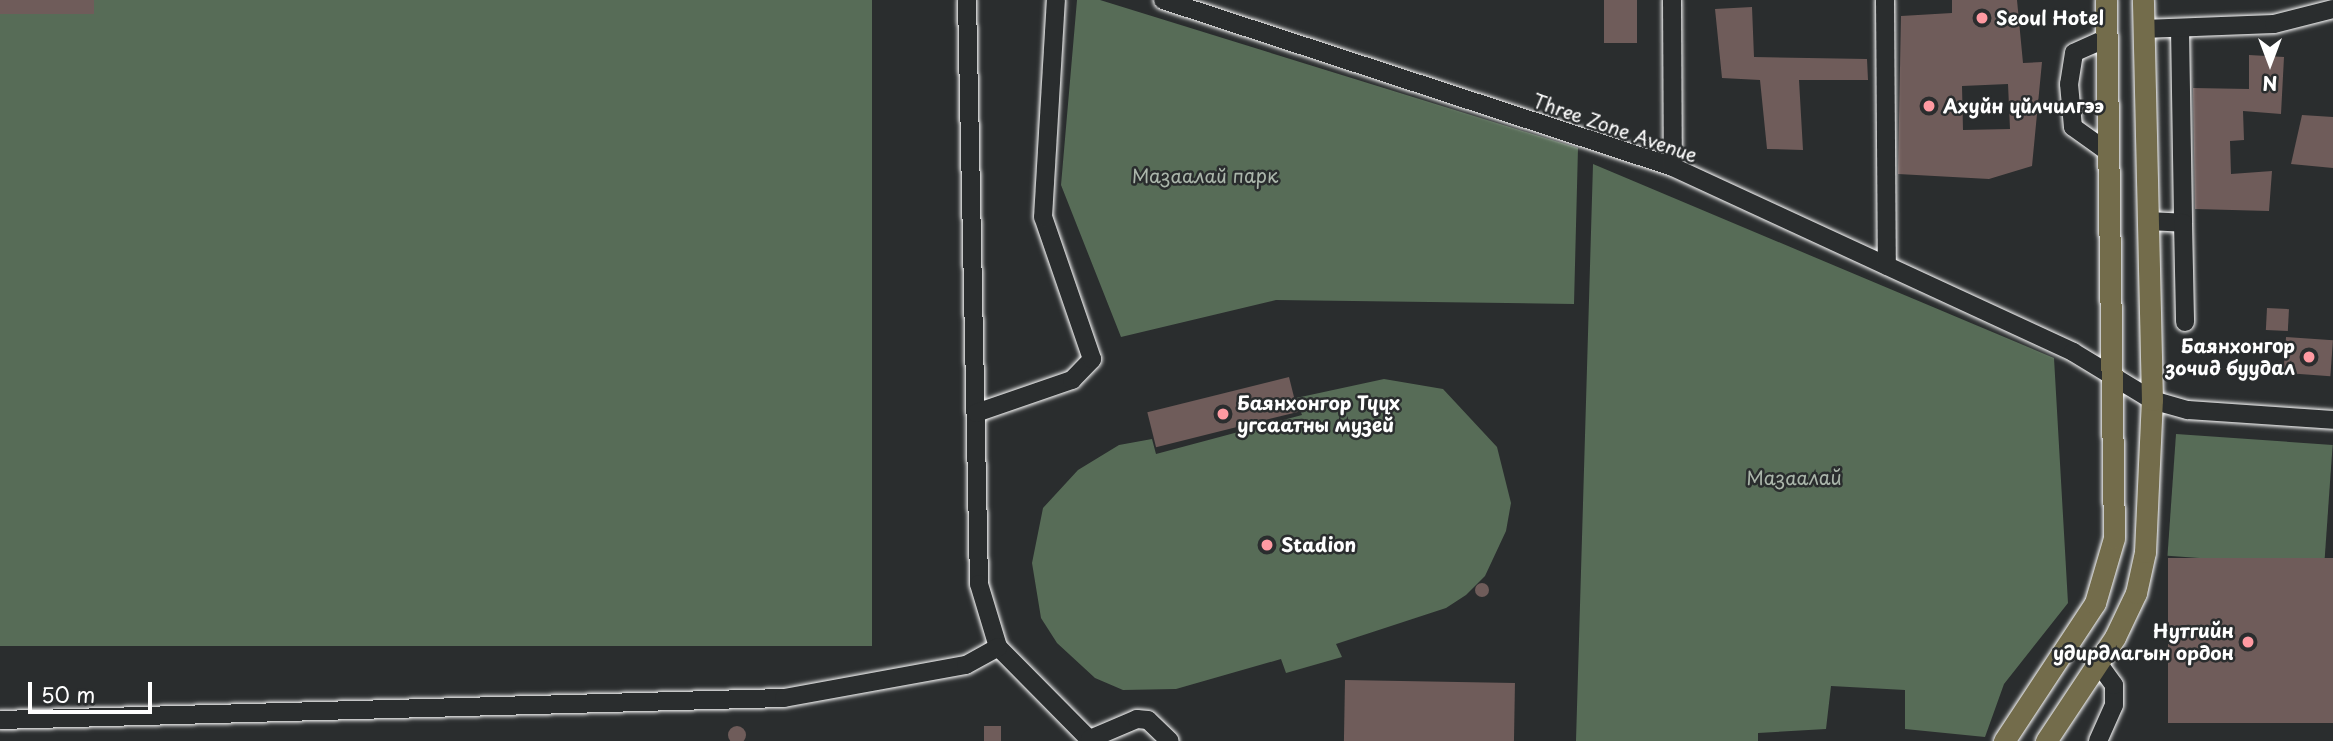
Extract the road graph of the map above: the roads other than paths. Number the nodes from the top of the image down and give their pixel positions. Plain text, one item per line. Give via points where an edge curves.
1 (967, 0) edge
2 (1056, 0) edge
3 (1163, 0) edge
4 (1672, 0) edge
5 (1885, 0) edge
6 (2106, 0) edge
7 (2143, 0) edge
8 (2333, 9) edge
9 (2180, 27) junction
10 (2143, 29) junction
11 (2106, 38) junction
12 (2108, 152) junction
13 (1673, 167) junction
14 (2148, 221) junction
15 (2183, 223) junction
16 (1887, 265) junction
17 (2185, 322) dead end
18 (2110, 377) junction
19 (2152, 400) junction
20 (975, 414) junction
21 (2333, 420) edge
22 (999, 647) junction
23 (2098, 663) junction
24 (0, 720) edge
25 (1091, 740) edge
26 (1170, 741) edge
27 (2004, 741) edge
28 (2046, 741) edge
29 (2098, 741) edge

1 - 20 street
2 - 20 street via 1043,217 1092,359 1072,380
3 - 13 street, Three Zone Avenue
4 - 13 street
5 - 16 street
6 - 11 main road
7 - 10 main road
8 - 9 street via 2274,24
9 - 10 street
9 - 15 street
10 - 14 main road
11 - 12 main road
11 - 12 street via 2074,53 2069,85 2073,127
12 - 18 main road
13 - 16 street, Three Zone Avenue
14 - 15 street
14 - 19 main road
15 - 17 street
16 - 18 street, Three Zone Avenue via 2073,352
18 - 19 street, Three Zone Avenue
18 - 27 main road via 2109,569 2095,603
19 - 21 street, Three Zone Avenue via 2188,410
19 - 23 main road via 2142,566 2136,593
20 - 22 street via 979,584
22 - 24 street via 966,665 784,698
22 - 25 street
23 - 28 main road
23 - 29 street via 2114,685 2114,705
25 - 26 street via 1137,719

